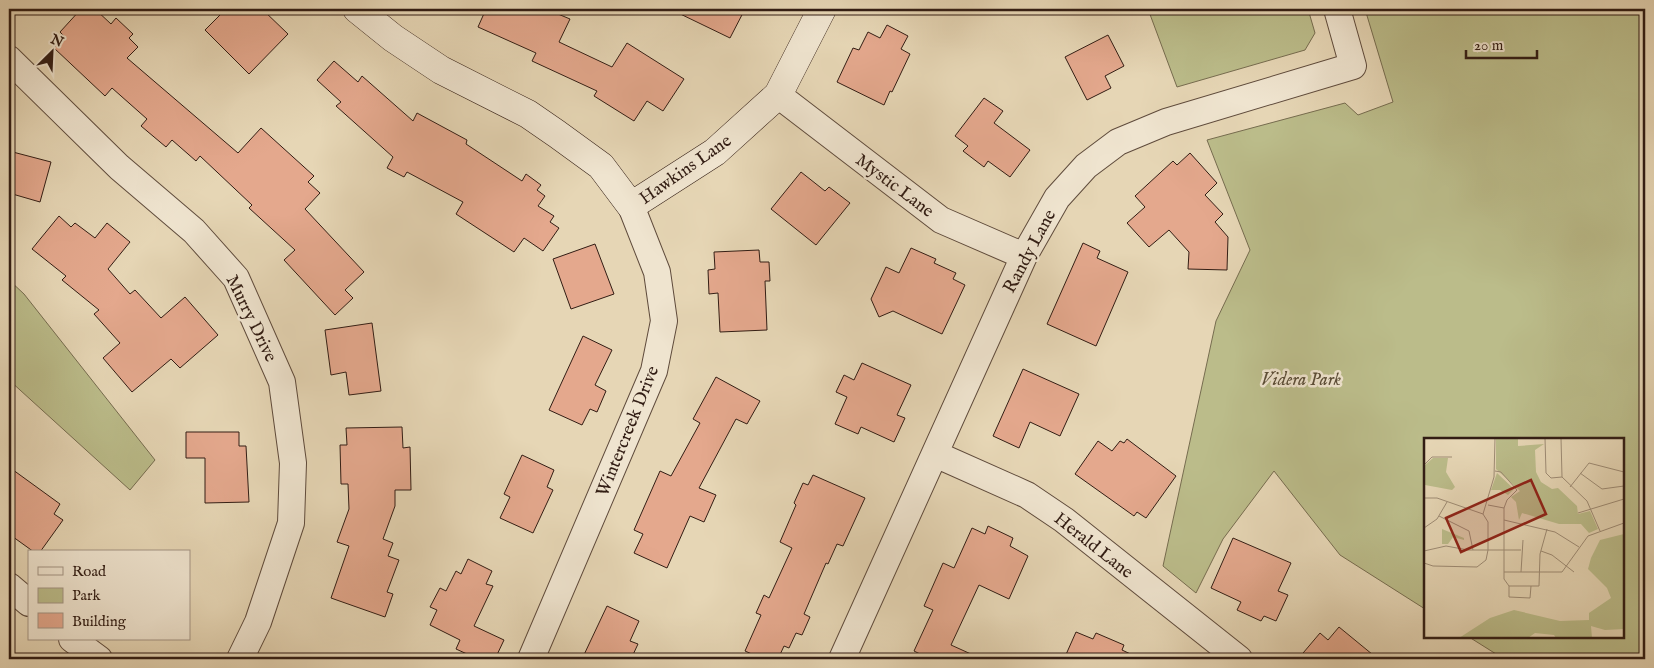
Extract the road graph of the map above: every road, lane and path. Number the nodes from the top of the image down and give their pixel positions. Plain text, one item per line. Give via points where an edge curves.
1 (357, 9) edge
2 (822, 9) edge
3 (1336, 9) edge
4 (9, 59) edge
5 (778, 95) junction
6 (631, 206) junction
7 (1024, 256) junction
8 (935, 454) junction
9 (9, 586) edge
10 (28, 602) edge
11 (73, 640) edge
12 (100, 659) edge
13 (240, 659) edge
14 (531, 659) edge
15 (842, 659) edge
16 (1239, 659) edge

1 - 6 street, Wintercreek Drive via 441,70 528,114 557,134 601,166
2 - 5 street, Hawkins Lane
3 - 7 street, Randy Lane via 1354,66 1166,122 1118,142 1086,166 1057,198
4 - 13 street, Murry Drive via 119,167 194,231 236,278 282,382 293,463 291,523 258,622
5 - 6 street, Hawkins Lane via 715,152
5 - 7 street, Mystic Lane via 941,220
6 - 14 street, Wintercreek Drive via 657,272 664,321 654,371
7 - 8 street, Randy Lane
8 - 15 street, Randy Lane
8 - 16 street, Herald Lane via 1027,495 1064,520
9 - 10 street
11 - 12 street

